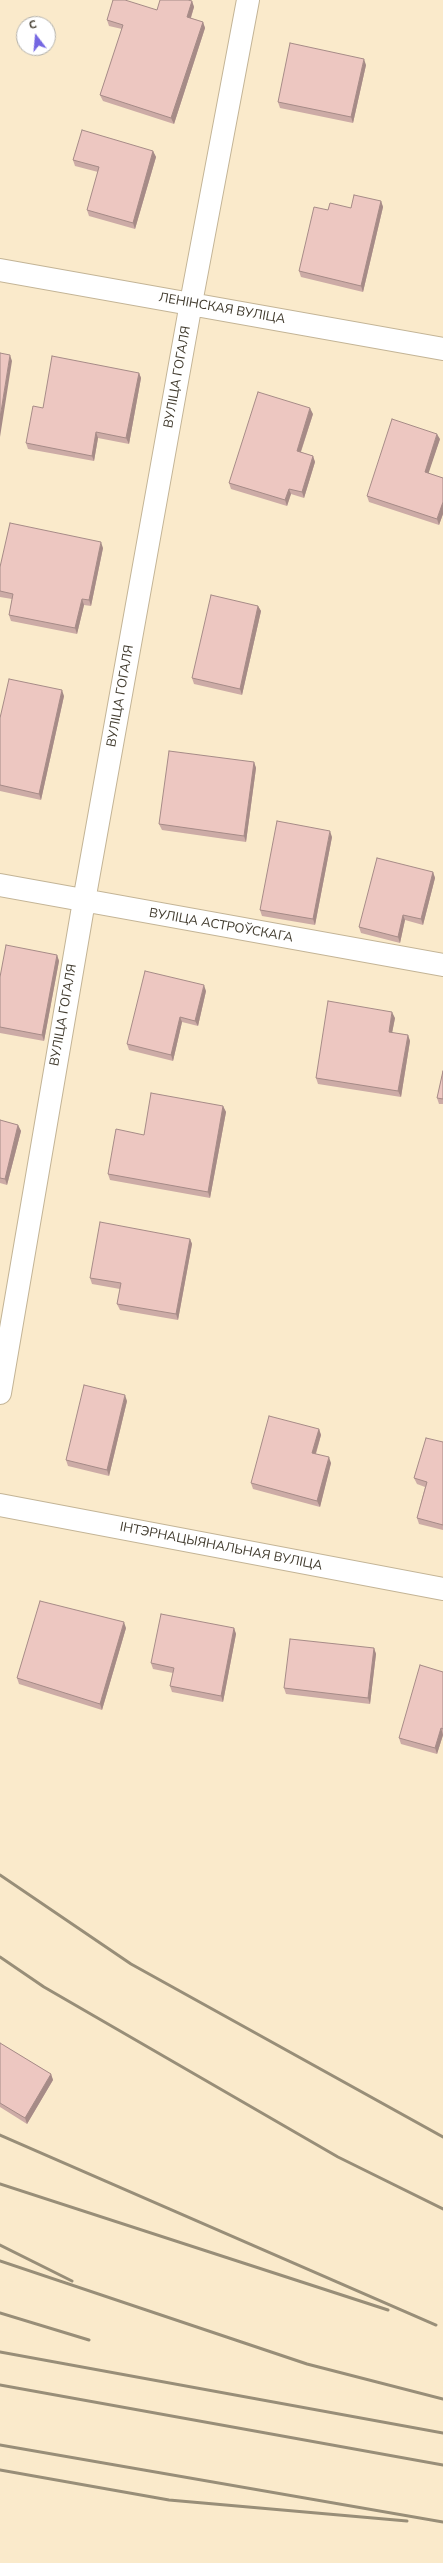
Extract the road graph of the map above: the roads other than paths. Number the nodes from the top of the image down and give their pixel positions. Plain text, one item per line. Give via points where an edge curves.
1 (248, 0) edge
2 (0, 270) edge
3 (191, 303) junction
4 (443, 349) edge
5 (0, 885) edge
6 (84, 901) junction
7 (443, 965) edge
8 (0, 1393) edge
9 (0, 1506) edge
10 (443, 1589) edge

1 - 3 street, ВУЛІЦА ГОГАЛЯ
2 - 3 street, ЛЕНІНСКАЯ ВУЛІЦА
3 - 4 street, ЛЕНІНСКАЯ ВУЛІЦА
3 - 6 street, ВУЛІЦА ГОГАЛЯ
5 - 6 street, ВУЛІЦА АСТРОЎСКАГА
6 - 7 street, ВУЛІЦА АСТРОЎСКАГА
6 - 8 street, ВУЛІЦА ГОГАЛЯ
9 - 10 street, ІНТЭРНАЦЫЯНАЛЬНАЯ ВУЛІЦА

